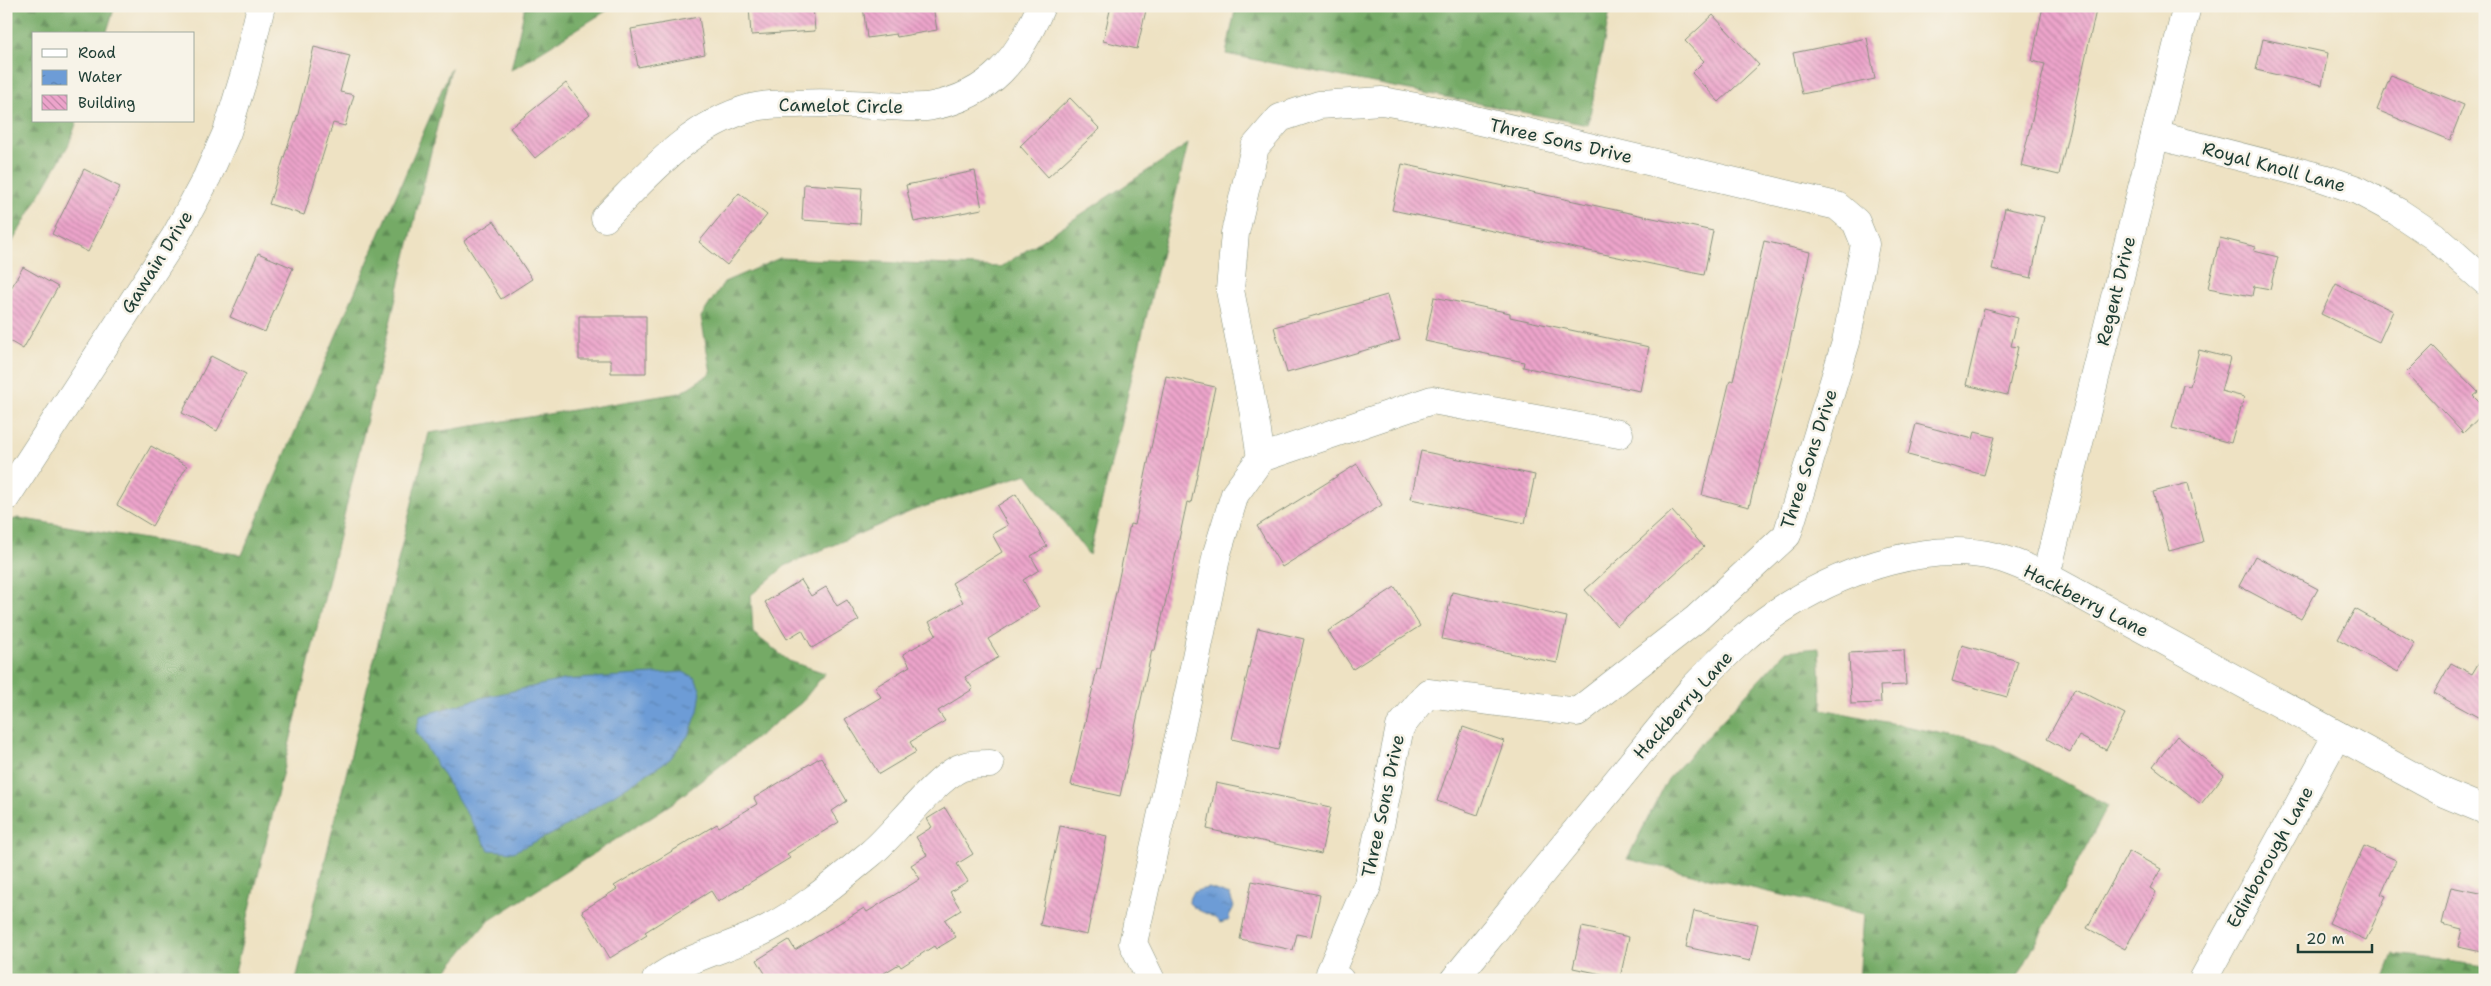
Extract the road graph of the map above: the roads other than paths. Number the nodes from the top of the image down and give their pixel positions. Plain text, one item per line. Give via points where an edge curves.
1 (261, 6) edge
2 (1041, 6) edge
3 (2187, 6) edge
4 (2154, 135) junction
5 (605, 218) dead end
6 (2485, 281) edge
7 (1619, 434) dead end
8 (1261, 458) junction
9 (6, 496) edge
10 (2046, 576) junction
11 (2337, 735) junction
12 (990, 764) dead end
13 (2485, 810) edge
14 (1463, 976) edge
15 (1328, 978) edge
16 (656, 980) edge
17 (1151, 980) edge
18 (2203, 980) edge

1 - 9 street, Gawain Drive via 227,132 207,177 175,237
2 - 5 street, Camelot Circle via 1015,58 980,88 932,106 817,102 752,107 692,135
3 - 4 street, Regent Drive
4 - 6 street, Royal Knoll Lane via 2323,178 2357,190 2434,236
4 - 10 street, Regent Drive
7 - 8 street via 1432,400
8 - 15 street, Three Sons Drive via 1230,290 1235,233 1255,147 1280,118 1319,105 1382,101 1433,110 1836,206 1856,222 1866,244 1846,342 1787,535 1696,619 1577,712 1428,693 1400,727 1368,884
8 - 17 street via 1236,494 1217,553 1133,943
10 - 11 street, Hackberry Lane
10 - 14 street, Hackberry Lane via 1996,557 1960,552 1930,553 1869,568 1790,604 1727,653 1693,688
11 - 13 street, Hackberry Lane via 2444,793
11 - 18 street, Edinborough Lane
12 - 16 street via 973,764 959,769 937,786 873,852 832,886 770,928 672,968

